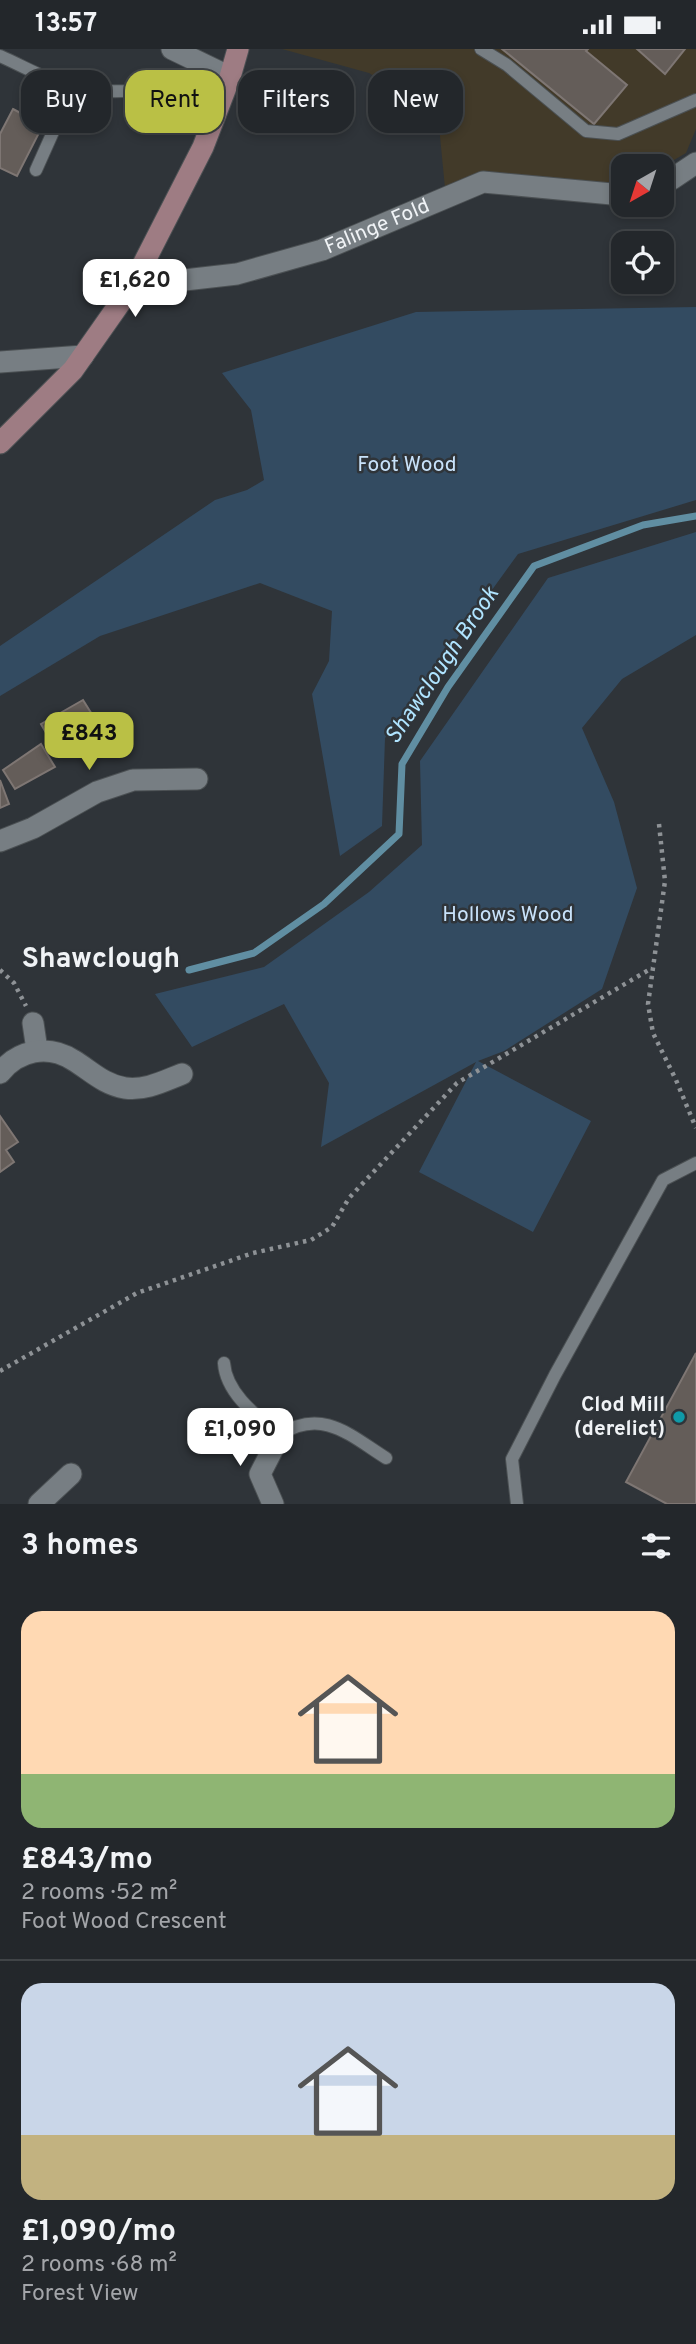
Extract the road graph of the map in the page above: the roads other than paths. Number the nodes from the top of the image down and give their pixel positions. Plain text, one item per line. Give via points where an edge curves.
1 (172, 49) edge
2 (238, 49) edge
3 (481, 49) edge
4 (0, 56) edge
5 (32, 70) edge
6 (230, 78) junction
7 (111, 90) edge
8 (696, 100) edge
9 (53, 133) edge
10 (696, 163) edge
11 (36, 170) dead end
12 (674, 178) edge
13 (611, 194) edge
14 (132, 286) junction
15 (83, 356) junction
16 (0, 362) edge
17 (0, 443) edge
18 (197, 779) dead end
19 (0, 841) edge
20 (33, 1023) road end
21 (37, 1050) junction
22 (0, 1073) edge
23 (182, 1074) dead end
24 (696, 1163) edge
25 (224, 1363) dead end
26 (280, 1434) junction
27 (386, 1458) dead end
28 (71, 1474) dead end
29 (39, 1504) edge
30 (273, 1504) edge
31 (517, 1504) edge

1 - 6 street
2 - 6 main road
3 - 8 lane via 508,65 586,131 618,134
4 - 5 lane
6 - 7 lane
6 - 14 main road via 203,147
9 - 11 lane
10 - 12 street
13 - 14 street, Falinge Fold via 483,182 322,250 237,274
14 - 15 main road
15 - 16 street
15 - 17 main road
18 - 19 street via 133,780 97,792
20 - 21 street
21 - 22 street via 25,1052
21 - 23 street via 70,1058 104,1081 125,1088 145,1088
24 - 31 lane via 663,1180 555,1375 512,1459
25 - 26 lane via 225,1373 249,1410
26 - 27 lane via 324,1422
26 - 30 street via 260,1475
28 - 29 street

